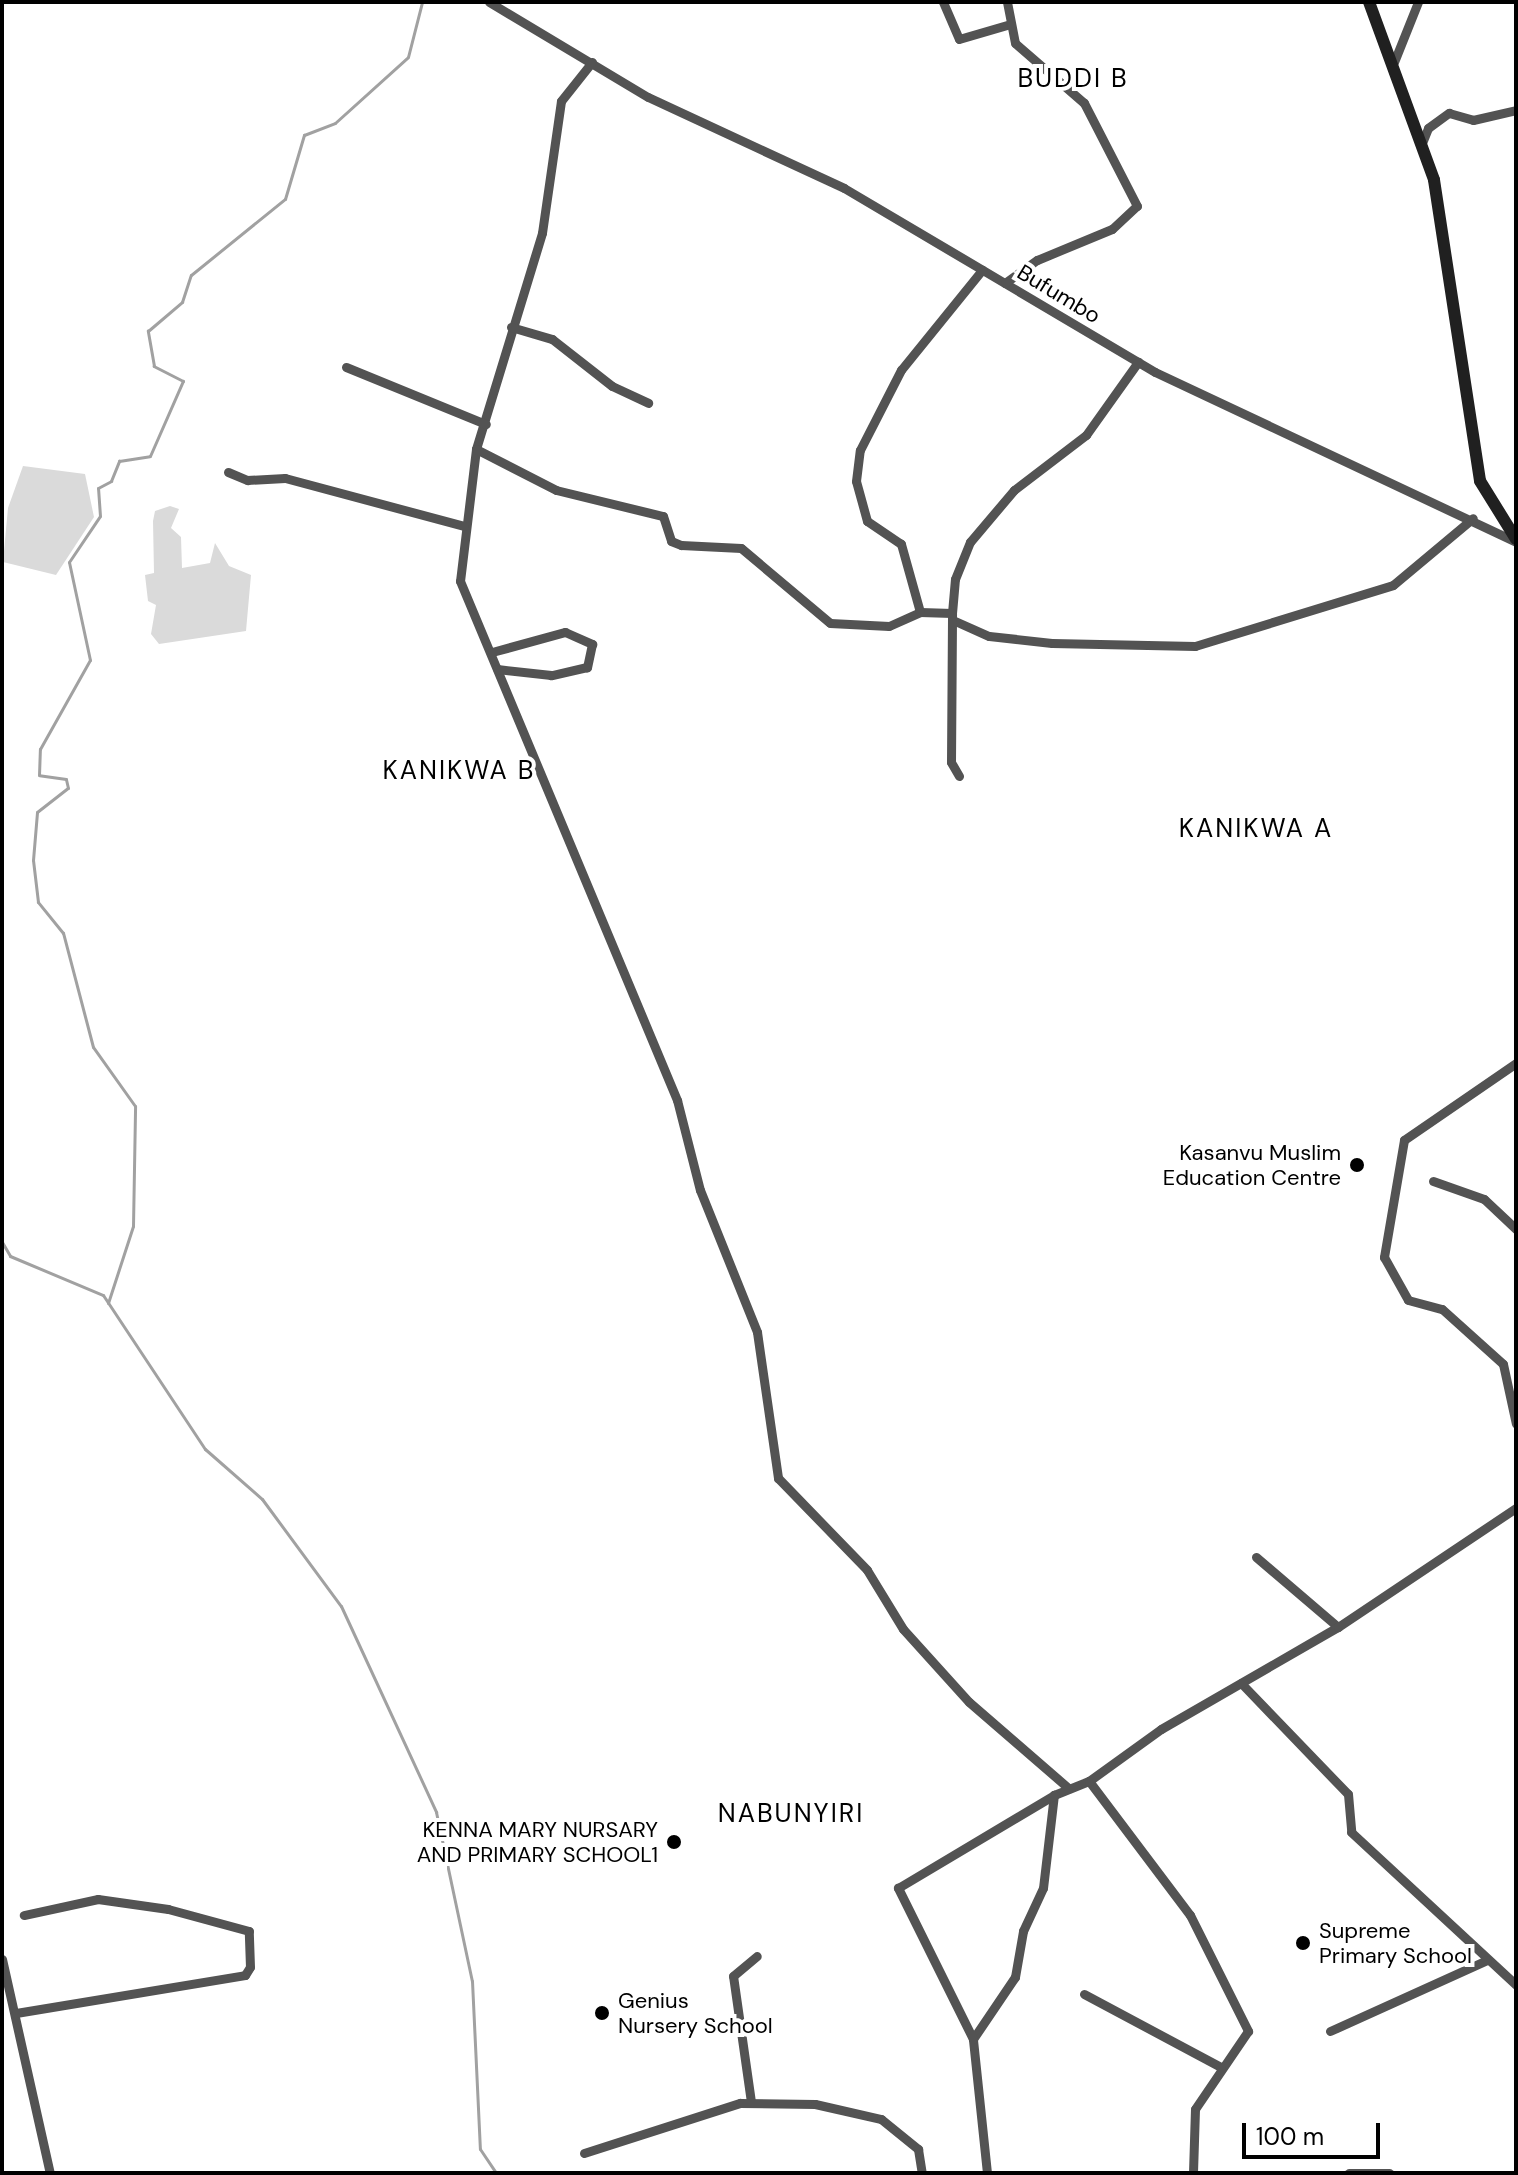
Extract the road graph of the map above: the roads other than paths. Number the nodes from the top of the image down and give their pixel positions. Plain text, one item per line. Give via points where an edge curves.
1 (489, 2) edge
2 (943, 2) edge
3 (1007, 2) edge
4 (1369, 2) edge
5 (1418, 2) edge
6 (1007, 25) junction
7 (592, 62) junction
8 (1394, 62) junction
9 (1516, 110) edge
10 (1422, 143) junction
11 (982, 270) junction
12 (1005, 283) junction
13 (511, 327) junction
14 (1138, 362) junction
15 (346, 367) dead end
16 (648, 403) dead end
17 (486, 424) junction
18 (476, 449) junction
19 (228, 472) dead end
20 (1473, 518) junction
21 (464, 526) junction
22 (1516, 540) edge
23 (920, 612) junction
24 (954, 617) junction
25 (492, 652) junction
26 (497, 669) junction
27 (959, 776) dead end
28 (1516, 1063) edge
29 (1433, 1181) dead end
30 (1516, 1229) edge
31 (1516, 1424) edge
32 (1516, 1508) edge
33 (1256, 1557) dead end
34 (1338, 1627) junction
35 (1241, 1683) junction
36 (1089, 1781) junction
37 (1067, 1787) junction
38 (1054, 1795) junction
39 (24, 1915) dead end
40 (757, 1956) dead end
41 (2, 1959) edge
42 (1487, 1960) junction
43 (1516, 1985) edge
44 (1084, 1994) dead end
45 (16, 2013) junction
46 (1330, 2031) dead end
47 (973, 2039) junction
48 (1221, 2067) junction
49 (751, 2102) junction
50 (584, 2153) dead end
51 (50, 2173) edge
52 (922, 2173) edge
53 (987, 2173) edge
54 (1193, 2173) edge
55 (1349, 2173) edge
56 (1389, 2173) edge

1 - 7 street, Bufumbo
2 - 6 street via 959,39 980,39
3 - 6 street
4 - 8 street
5 - 8 street
6 - 12 street via 1026,58 1084,103 1137,206 1112,229 1037,260
7 - 11 street, Bufumbo via 648,97 844,188
7 - 13 street via 561,101 542,233
8 - 10 street
9 - 10 street via 1473,120 1449,113 1428,128
10 - 22 street via 1434,180 1480,481
11 - 12 street, Bufumbo
11 - 23 street via 901,370 860,450 857,501 867,521 901,544
12 - 14 street, Bufumbo
13 - 16 street via 552,339 612,386
13 - 17 street
14 - 20 street, Bufumbo
14 - 24 street via 1086,435 1014,490 970,542 955,579
15 - 17 street
17 - 18 street
18 - 21 street
18 - 23 street via 556,490 663,516 671,541 681,545 748,552 830,623 889,626
19 - 21 street via 247,480 285,478
20 - 22 street, Bufumbo
20 - 24 street via 1393,585 1284,613 1195,646 989,636
21 - 25 street via 460,581
23 - 24 street
24 - 27 street via 951,762
25 - 26 street
25 - 26 street via 565,632 592,644 582,669 551,675
26 - 37 street via 677,1100 700,1190 757,1332 778,1478 867,1570 903,1629 969,1702
28 - 31 street via 1404,1140 1384,1257 1408,1300 1442,1309 1503,1364
29 - 30 street via 1484,1199
32 - 34 street
33 - 34 street
34 - 35 street
35 - 36 street
35 - 42 street via 1348,1794 1351,1832
36 - 37 street
36 - 48 street via 1177,1894 1245,2021 1246,2043
37 - 38 street
38 - 47 street via 1043,1888 1023,1931 1015,1977
38 - 47 street via 898,1888
39 - 45 street via 98,1899 168,1909 249,1931 250,1967 245,1975
40 - 49 street via 733,1976
41 - 45 street
42 - 43 street
42 - 46 street
44 - 48 street
45 - 51 street
47 - 53 street
48 - 54 street via 1195,2109
49 - 50 street
49 - 52 street via 869,2113 918,2149
55 - 56 street

